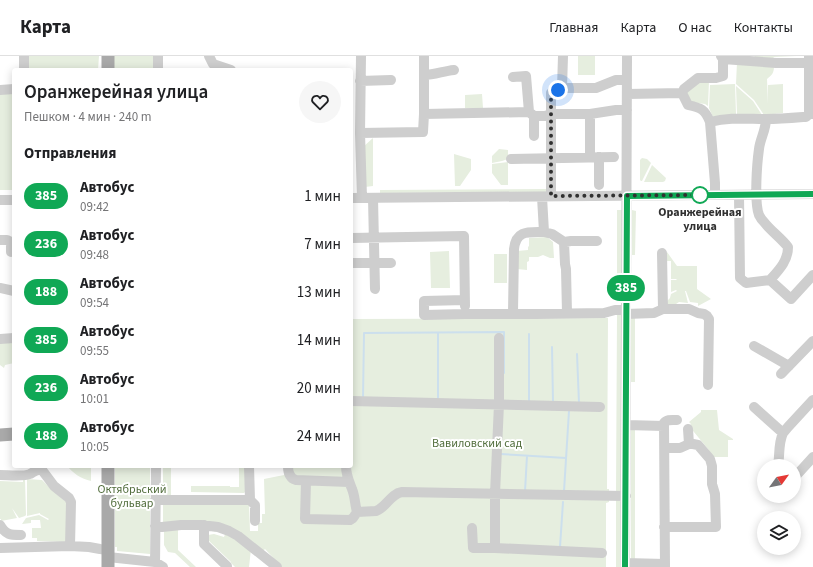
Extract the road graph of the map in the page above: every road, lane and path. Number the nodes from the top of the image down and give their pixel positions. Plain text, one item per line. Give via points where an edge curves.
1 (24, 56) edge
2 (108, 56) edge
3 (158, 56) edge
4 (361, 56) edge
5 (424, 56) edge
6 (563, 56) edge
7 (627, 56) edge
8 (722, 57) edge
9 (809, 60) edge
10 (212, 63) edge
11 (24, 68) edge
12 (108, 68) edge
13 (158, 68) edge
14 (226, 68) edge
15 (454, 70) dead end
16 (357, 75) edge
17 (424, 76) junction
18 (513, 77) dead end
19 (391, 80) dead end
20 (627, 80) junction
21 (562, 88) junction
22 (12, 89) edge
23 (0, 90) edge
24 (682, 93) junction
25 (627, 94) junction
26 (627, 110) junction
27 (424, 114) junction
28 (531, 114) junction
29 (551, 114) junction
30 (590, 114) junction
31 (811, 114) edge
32 (766, 119) junction
33 (710, 122) junction
34 (360, 132) junction
35 (534, 136) dead end
36 (594, 157) junction
37 (614, 157) dead end
38 (552, 158) junction
39 (511, 159) dead end
40 (599, 185) dead end
41 (739, 194) junction
42 (757, 194) junction
43 (813, 194) edge
44 (715, 195) junction
45 (547, 196) junction
46 (627, 196) junction
47 (353, 198) edge
48 (362, 198) junction
49 (373, 198) junction
50 (0, 200) edge
51 (12, 200) edge
52 (544, 232) junction
53 (374, 237) junction
54 (353, 238) edge
55 (0, 240) edge
56 (597, 241) dead end
57 (12, 242) edge
58 (564, 242) junction
59 (662, 253) dead end
60 (353, 263) edge
61 (374, 263) junction
62 (391, 263) dead end
63 (813, 275) edge
64 (770, 280) junction
65 (0, 288) edge
66 (375, 289) dead end
67 (12, 291) edge
68 (465, 300) junction
69 (662, 309) junction
70 (626, 312) junction
71 (514, 313) junction
72 (567, 313) junction
73 (465, 314) junction
74 (0, 338) edge
75 (12, 338) edge
76 (499, 338) dead end
77 (813, 341) edge
78 (754, 346) dead end
79 (789, 366) junction
80 (781, 374) dead end
81 (708, 385) dead end
82 (813, 400) edge
83 (353, 401) edge
84 (499, 404) junction
85 (600, 407) dead end
86 (754, 407) dead end
87 (676, 420) dead end
88 (626, 426) junction
89 (664, 426) junction
90 (688, 428) dead end
91 (783, 433) junction
92 (12, 434) edge
93 (0, 435) edge
94 (689, 444) junction
95 (665, 448) junction
96 (813, 457) edge
97 (779, 459) edge
98 (108, 468) edge
99 (156, 468) edge
100 (249, 468) edge
101 (288, 468) edge
102 (346, 468) edge
103 (28, 470) edge
104 (801, 470) edge
105 (0, 475) edge
106 (306, 481) junction
107 (349, 482) junction
108 (495, 494) junction
109 (626, 496) junction
110 (156, 500) junction
111 (250, 500) junction
112 (357, 512) junction
113 (255, 521) dead end
114 (0, 525) edge
115 (204, 525) junction
116 (155, 526) junction
117 (664, 527) junction
118 (472, 528) dead end
119 (70, 546) junction
120 (21, 547) junction
121 (0, 548) edge
122 (495, 548) junction
123 (602, 553) dead end
124 (108, 558) edge
125 (158, 565) edge
126 (625, 565) edge
127 (665, 565) edge
128 (226, 567) edge
129 (277, 567) edge

1 - 11 street
2 - 12 main road
3 - 13 street
4 - 16 street
5 - 17 street
6 - 21 street
7 - 20 street
8 - 9 street via 776,63
8 - 24 street via 723,76 698,78
9 - 31 street
10 - 14 street
15 - 17 street
16 - 19 street
16 - 34 street
17 - 27 street
18 - 28 street via 526,76
20 - 21 street via 616,80 596,88
20 - 25 street
21 - 29 street via 551,93
22 - 23 street
24 - 25 street
24 - 33 street via 688,105 701,108
25 - 26 street
26 - 30 street
26 - 46 street
27 - 28 street
27 - 34 street via 423,132
28 - 29 street
28 - 35 street
29 - 30 street
29 - 38 street
30 - 36 street
31 - 32 street via 806,117
32 - 33 street via 737,118
32 - 42 street via 759,148
33 - 44 street
34 - 48 street
36 - 37 street
36 - 38 street
36 - 40 street
38 - 39 street
38 - 45 street
41 - 42 street
41 - 44 street
41 - 64 street via 740,278 746,283
42 - 43 street
42 - 64 street via 759,215 788,246 786,260
44 - 46 street
45 - 46 street
45 - 49 street
45 - 52 street
46 - 70 street
47 - 48 street
48 - 49 street
49 - 53 street
50 - 51 street
52 - 58 street
52 - 71 street via 526,232 514,242
53 - 54 street
53 - 61 street
53 - 68 street via 464,236
55 - 57 street
56 - 58 street
58 - 72 street
59 - 69 street
60 - 61 street
61 - 62 street
61 - 66 street
63 - 64 street via 791,300
65 - 67 street
68 - 73 street
68 - 73 street via 424,301 424,315
69 - 70 street via 654,313
69 - 81 street via 689,309 704,314 709,319
70 - 72 street via 615,310 604,313
70 - 88 street
71 - 72 street
71 - 73 street
74 - 75 street
76 - 84 street
77 - 79 street
78 - 79 street
79 - 80 street
82 - 91 street
83 - 84 street
84 - 85 street
84 - 108 street
86 - 91 street
87 - 89 street via 666,421
88 - 89 street
88 - 109 street
89 - 95 street
90 - 94 street
91 - 97 street
92 - 93 main road
94 - 95 street via 680,448
94 - 117 street via 698,445 710,459 716,526
95 - 117 street
96 - 104 street
98 - 124 main road
99 - 110 street
100 - 111 street
101 - 106 street via 293,479
102 - 107 street
103 - 105 street
103 - 119 street via 42,470 54,486 71,500
106 - 107 street
106 - 112 street via 306,519 350,520
107 - 112 street via 353,489
108 - 109 street
108 - 112 street via 399,493 376,511
108 - 122 street
109 - 126 street
110 - 111 street
110 - 116 street
111 - 113 street via 256,505
114 - 120 street via 9,534 21,530
115 - 116 street
115 - 128 street via 204,544
115 - 129 street via 229,531
116 - 125 street
117 - 127 street
118 - 122 street via 473,548
119 - 120 street
119 - 124 street via 100,549
120 - 121 street
122 - 123 street
124 - 125 street
126 - 127 street

